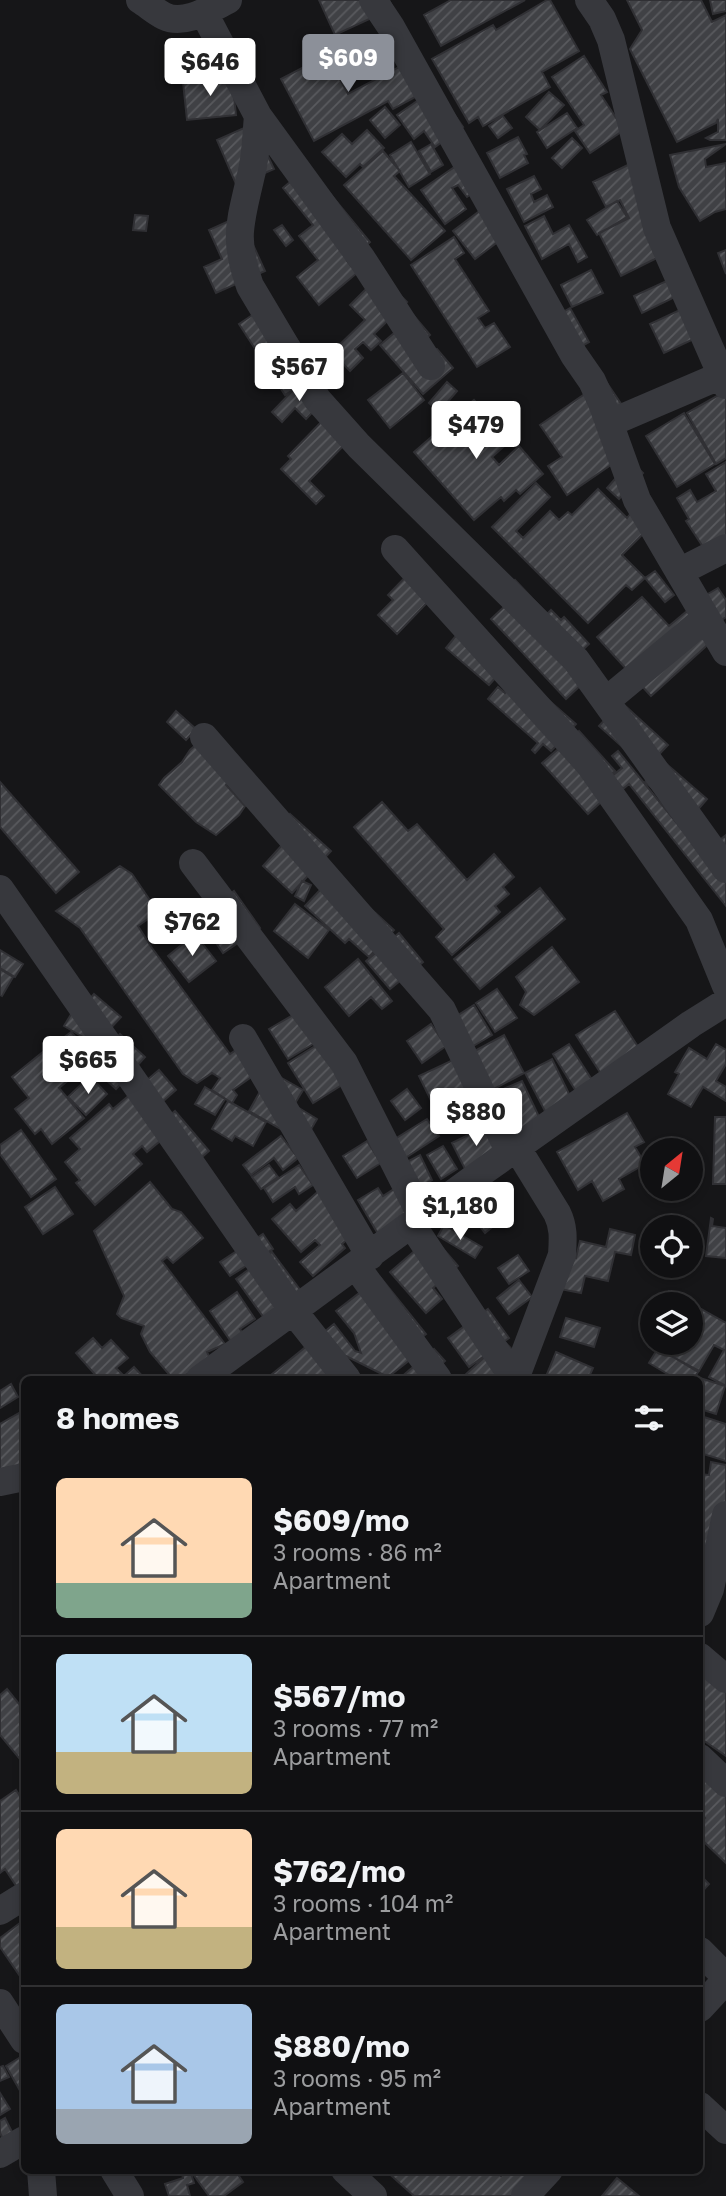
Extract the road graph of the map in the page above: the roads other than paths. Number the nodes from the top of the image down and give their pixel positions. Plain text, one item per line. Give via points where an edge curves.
1 (140, 0) edge
2 (373, 0) edge
3 (589, 0) edge
4 (216, 6) edge
5 (258, 116) junction
6 (431, 366) dead end
7 (724, 380) edge
8 (610, 423) junction
9 (726, 548) edge
10 (395, 549) dead end
11 (679, 572) junction
12 (706, 618) junction
13 (726, 652) edge
14 (606, 701) junction
15 (204, 737) dead end
16 (193, 863) dead end
17 (726, 869) edge
18 (0, 889) edge
19 (726, 986) edge
20 (726, 1002) edge
21 (243, 1038) dead end
22 (513, 1151) junction
23 (417, 1221) junction
24 (363, 1261) junction
25 (294, 1312) junction
26 (204, 1376) edge
27 (344, 1376) edge
28 (436, 1376) edge
29 (512, 1376) edge
30 (515, 1376) edge
31 (21, 1478) edge
32 (0, 1482) edge
33 (726, 1515) edge
34 (723, 1553) edge
35 (703, 1606) edge
36 (703, 1660) edge
37 (726, 1679) edge
38 (703, 1761) edge
39 (726, 1783) edge
40 (21, 1898) edge
41 (0, 1911) edge
42 (703, 1954) edge
43 (726, 1979) edge
44 (0, 2003) edge
45 (703, 2005) edge
46 (21, 2035) edge
47 (703, 2109) edge
48 (726, 2130) edge
49 (21, 2142) edge
50 (0, 2154) edge
51 (41, 2174) edge
52 (116, 2174) edge
53 (349, 2174) edge
54 (545, 2174) edge
55 (43, 2196) edge
56 (130, 2196) edge
57 (373, 2196) edge
58 (525, 2196) edge

1 - 4 street via 179,20
2 - 8 street via 592,381
3 - 7 street via 611,40 657,228
4 - 5 street
5 - 6 street via 362,259
5 - 14 street via 239,247 250,286 317,399 576,660
7 - 8 street
8 - 11 street via 637,500
9 - 11 street
10 - 19 street via 589,764 699,920
11 - 12 street
12 - 13 street
12 - 14 street
14 - 17 street
15 - 22 street via 442,1010
16 - 23 street via 344,1063
18 - 25 street
20 - 22 street
21 - 24 street
22 - 23 street
22 - 30 street via 557,1213 563,1234 562,1255
23 - 24 street
23 - 29 street
24 - 25 street
24 - 28 street
25 - 26 street
25 - 27 street
31 - 32 street
33 - 34 street
34 - 35 street
36 - 37 street
38 - 39 street
40 - 41 street
42 - 43 street
43 - 45 street
44 - 46 street
47 - 48 street
49 - 50 street
51 - 55 street
52 - 56 street
53 - 57 street
54 - 58 street

